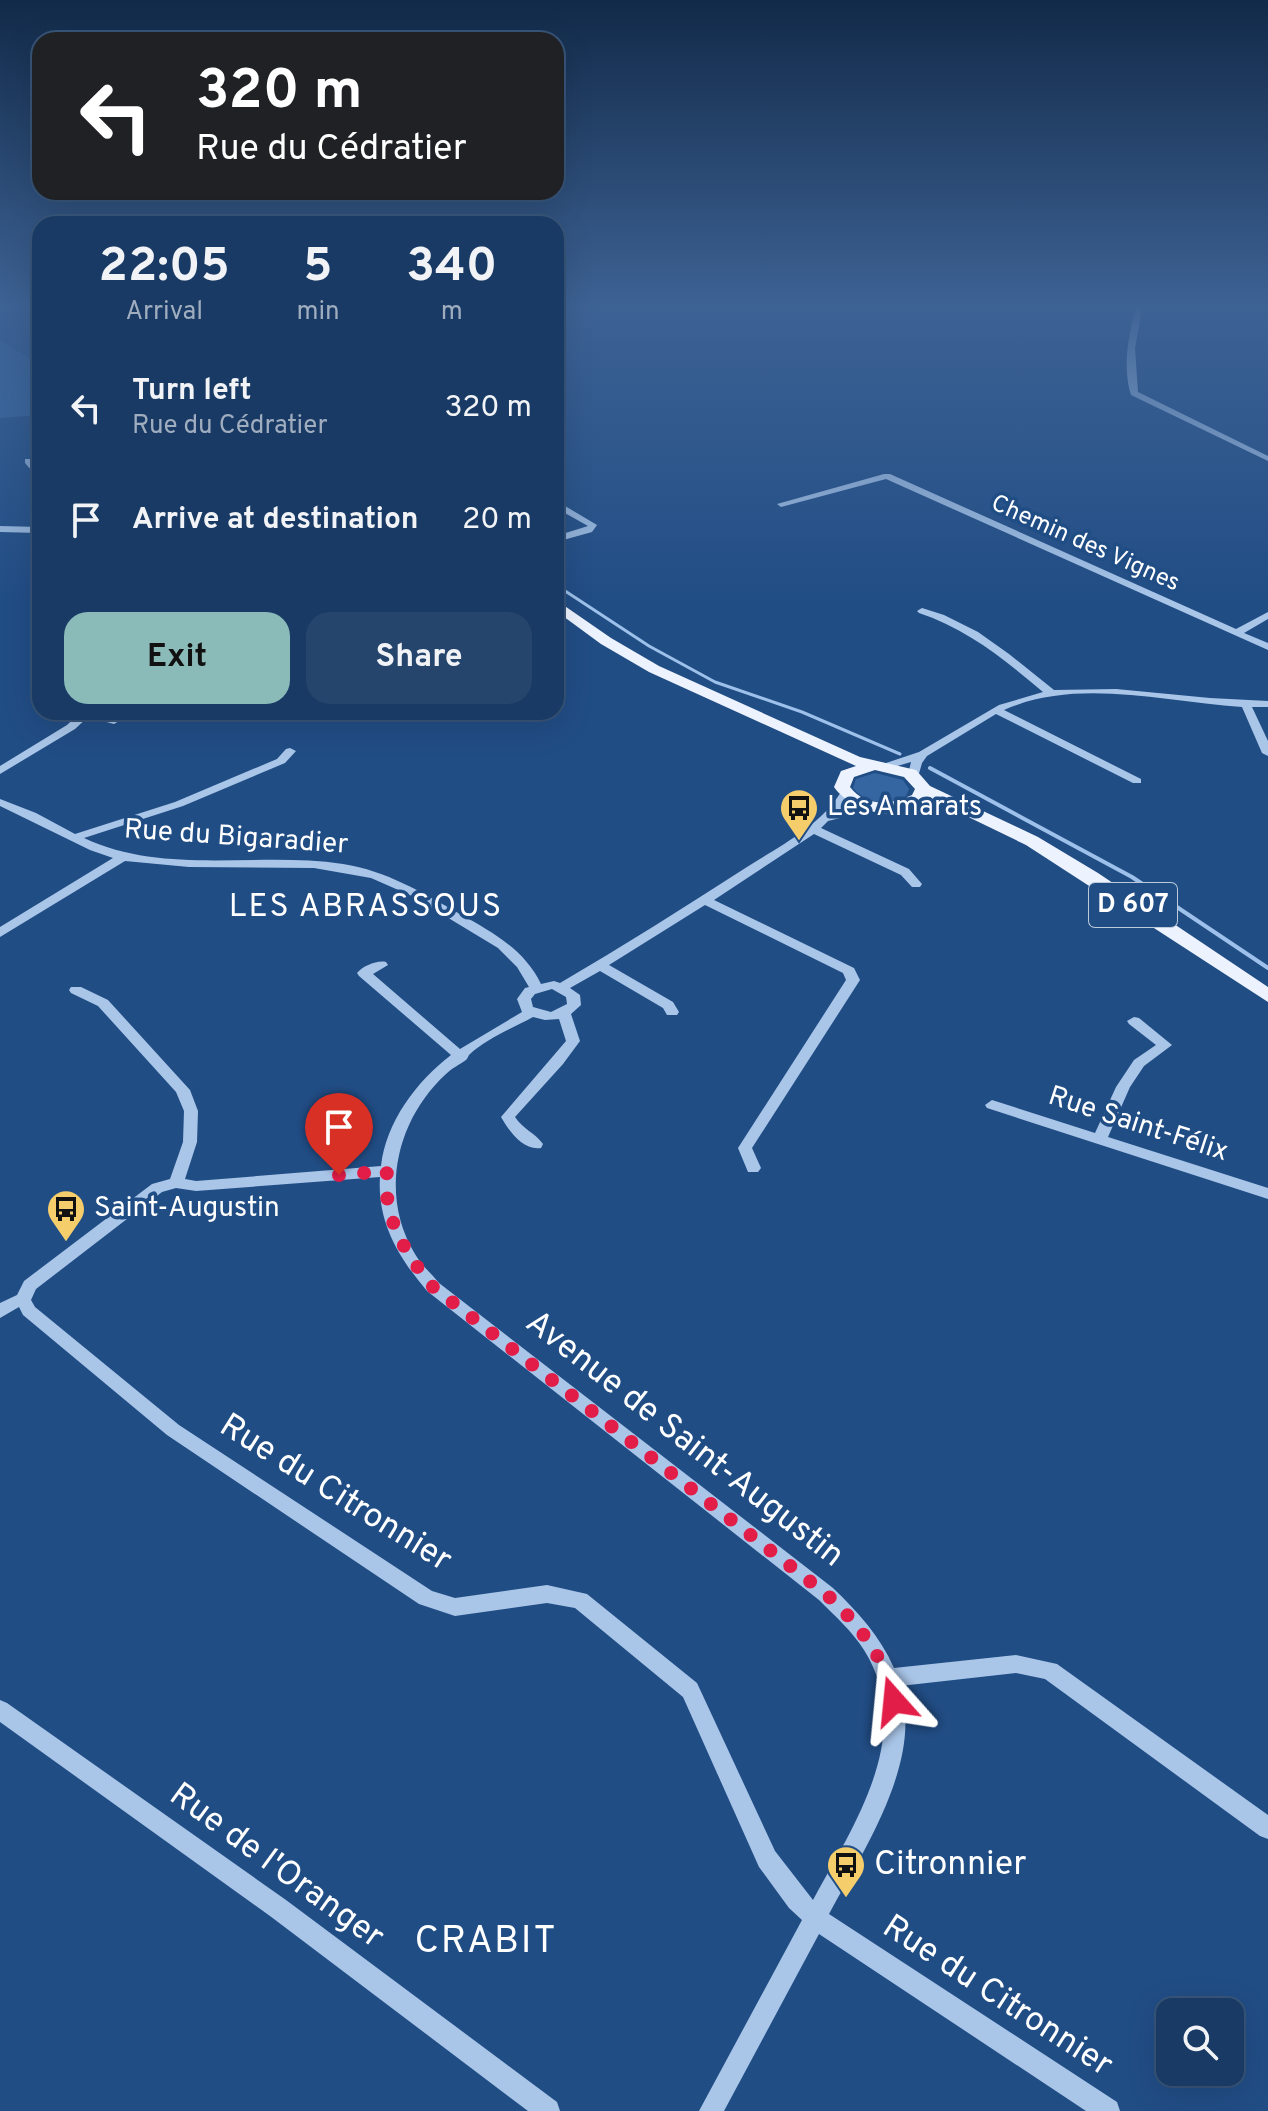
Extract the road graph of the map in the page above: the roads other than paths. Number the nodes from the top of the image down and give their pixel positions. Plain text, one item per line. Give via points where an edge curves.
1 (1153, 403) edge
2 (1268, 459) edge
3 (28, 461) dead end
4 (32, 466) edge
5 (781, 504) dead end
6 (564, 509) edge
7 (0, 529) edge
8 (32, 530) edge
9 (564, 537) edge
10 (564, 610) edge
11 (922, 611) dead end
12 (1268, 615) edge
13 (1237, 633) junction
14 (1268, 647) edge
15 (1051, 693) junction
16 (1268, 704) edge
17 (1246, 705) junction
18 (997, 711) junction
19 (78, 720) edge
20 (111, 720) edge
21 (114, 721) dead end
22 (799, 734) junction
23 (290, 751) dead end
24 (1268, 753) edge
25 (923, 754) junction
26 (881, 766) junction
27 (0, 771) edge
28 (847, 774) junction
29 (1137, 781) dead end
30 (918, 782) junction
31 (845, 794) junction
32 (0, 802) edge
33 (909, 804) junction
34 (873, 807) junction
35 (826, 819) junction
36 (993, 823) junction
37 (813, 829) junction
38 (76, 837) junction
39 (123, 857) junction
40 (916, 884) dead end
41 (704, 900) junction
42 (0, 933) edge
43 (381, 965) dead end
44 (599, 965) junction
45 (563, 987) junction
46 (536, 988) junction
47 (76, 990) dead end
48 (1268, 996) edge
49 (532, 1012) junction
50 (672, 1012) dead end
51 (564, 1013) junction
52 (1134, 1021) dead end
53 (461, 1057) junction
54 (992, 1105) dead end
55 (1099, 1140) junction
56 (536, 1144) dead end
57 (753, 1168) dead end
58 (387, 1171) junction
59 (176, 1183) junction
60 (1268, 1194) edge
61 (23, 1300) junction
62 (0, 1312) edge
63 (890, 1678) junction
64 (0, 1710) edge
65 (1268, 1828) edge
66 (815, 1918) junction
67 (548, 2111) edge
68 (711, 2111) edge
69 (1108, 2111) edge

1 - 2 street
3 - 4 street
5 - 13 street, Chemin des Vignes via 887,476
6 - 9 street via 593,525
7 - 8 street
10 - 22 main road via 654,669
11 - 15 street via 993,645
12 - 13 street
13 - 14 street, Chemin des Vignes
15 - 17 street
15 - 18 street
16 - 17 street
17 - 24 street
18 - 25 street
18 - 29 street
19 - 27 street
20 - 21 street
22 - 26 main road via 855,761
22 - 28 main road
23 - 38 street via 281,761 179,804
25 - 26 street
25 - 30 street via 916,763
26 - 28 main road
26 - 30 main road
28 - 31 main road
30 - 33 main road via 919,798
30 - 36 main road, D 607
31 - 34 main road
31 - 35 street
32 - 38 street, Rue du Bigaradier
33 - 34 main road
33 - 36 main road, D 607
34 - 35 street
35 - 37 street
36 - 48 main road, D 607 via 1092,877
37 - 40 street via 905,872
37 - 41 street
38 - 39 street, Rue du Bigaradier
39 - 42 street
39 - 46 street, Rue du Bigaradier via 169,863 317,863 380,876 490,935 514,954
41 - 44 street
41 - 57 street via 849,971 853,980 745,1148
43 - 53 street via 364,973
44 - 45 street
44 - 50 street
45 - 46 street
45 - 51 street via 575,1000
46 - 49 street via 524,999
47 - 59 street via 103,1003 183,1090 191,1111 190,1142
49 - 51 street
49 - 53 street, Avenue de Saint-Augustin
51 - 56 street via 573,1041 508,1117
52 - 55 street via 1165,1045 1139,1063
53 - 58 street, Avenue de Saint-Augustin via 418,1095 402,1123
54 - 55 street, Rue Saint-Félix
55 - 60 street, Rue Saint-Félix
58 - 59 street via 196,1186
58 - 63 street, Avenue de Saint-Augustin via 389,1215 407,1255 433,1287 826,1594 845,1611
59 - 61 street via 157,1188 30,1285
61 - 62 street
61 - 66 street, Rue du Citronnier via 29,1311 176,1433 426,1598 455,1607 547,1594 580,1600 690,1690 767,1859
63 - 65 street via 1016,1664 1050,1671
63 - 66 street, Avenue de Saint-Augustin via 895,1735 888,1773
64 - 67 street, Rue de l'Oranger via 278,1908
66 - 68 street, Avenue de Saint-Augustin
66 - 69 street, Rue du Citronnier

